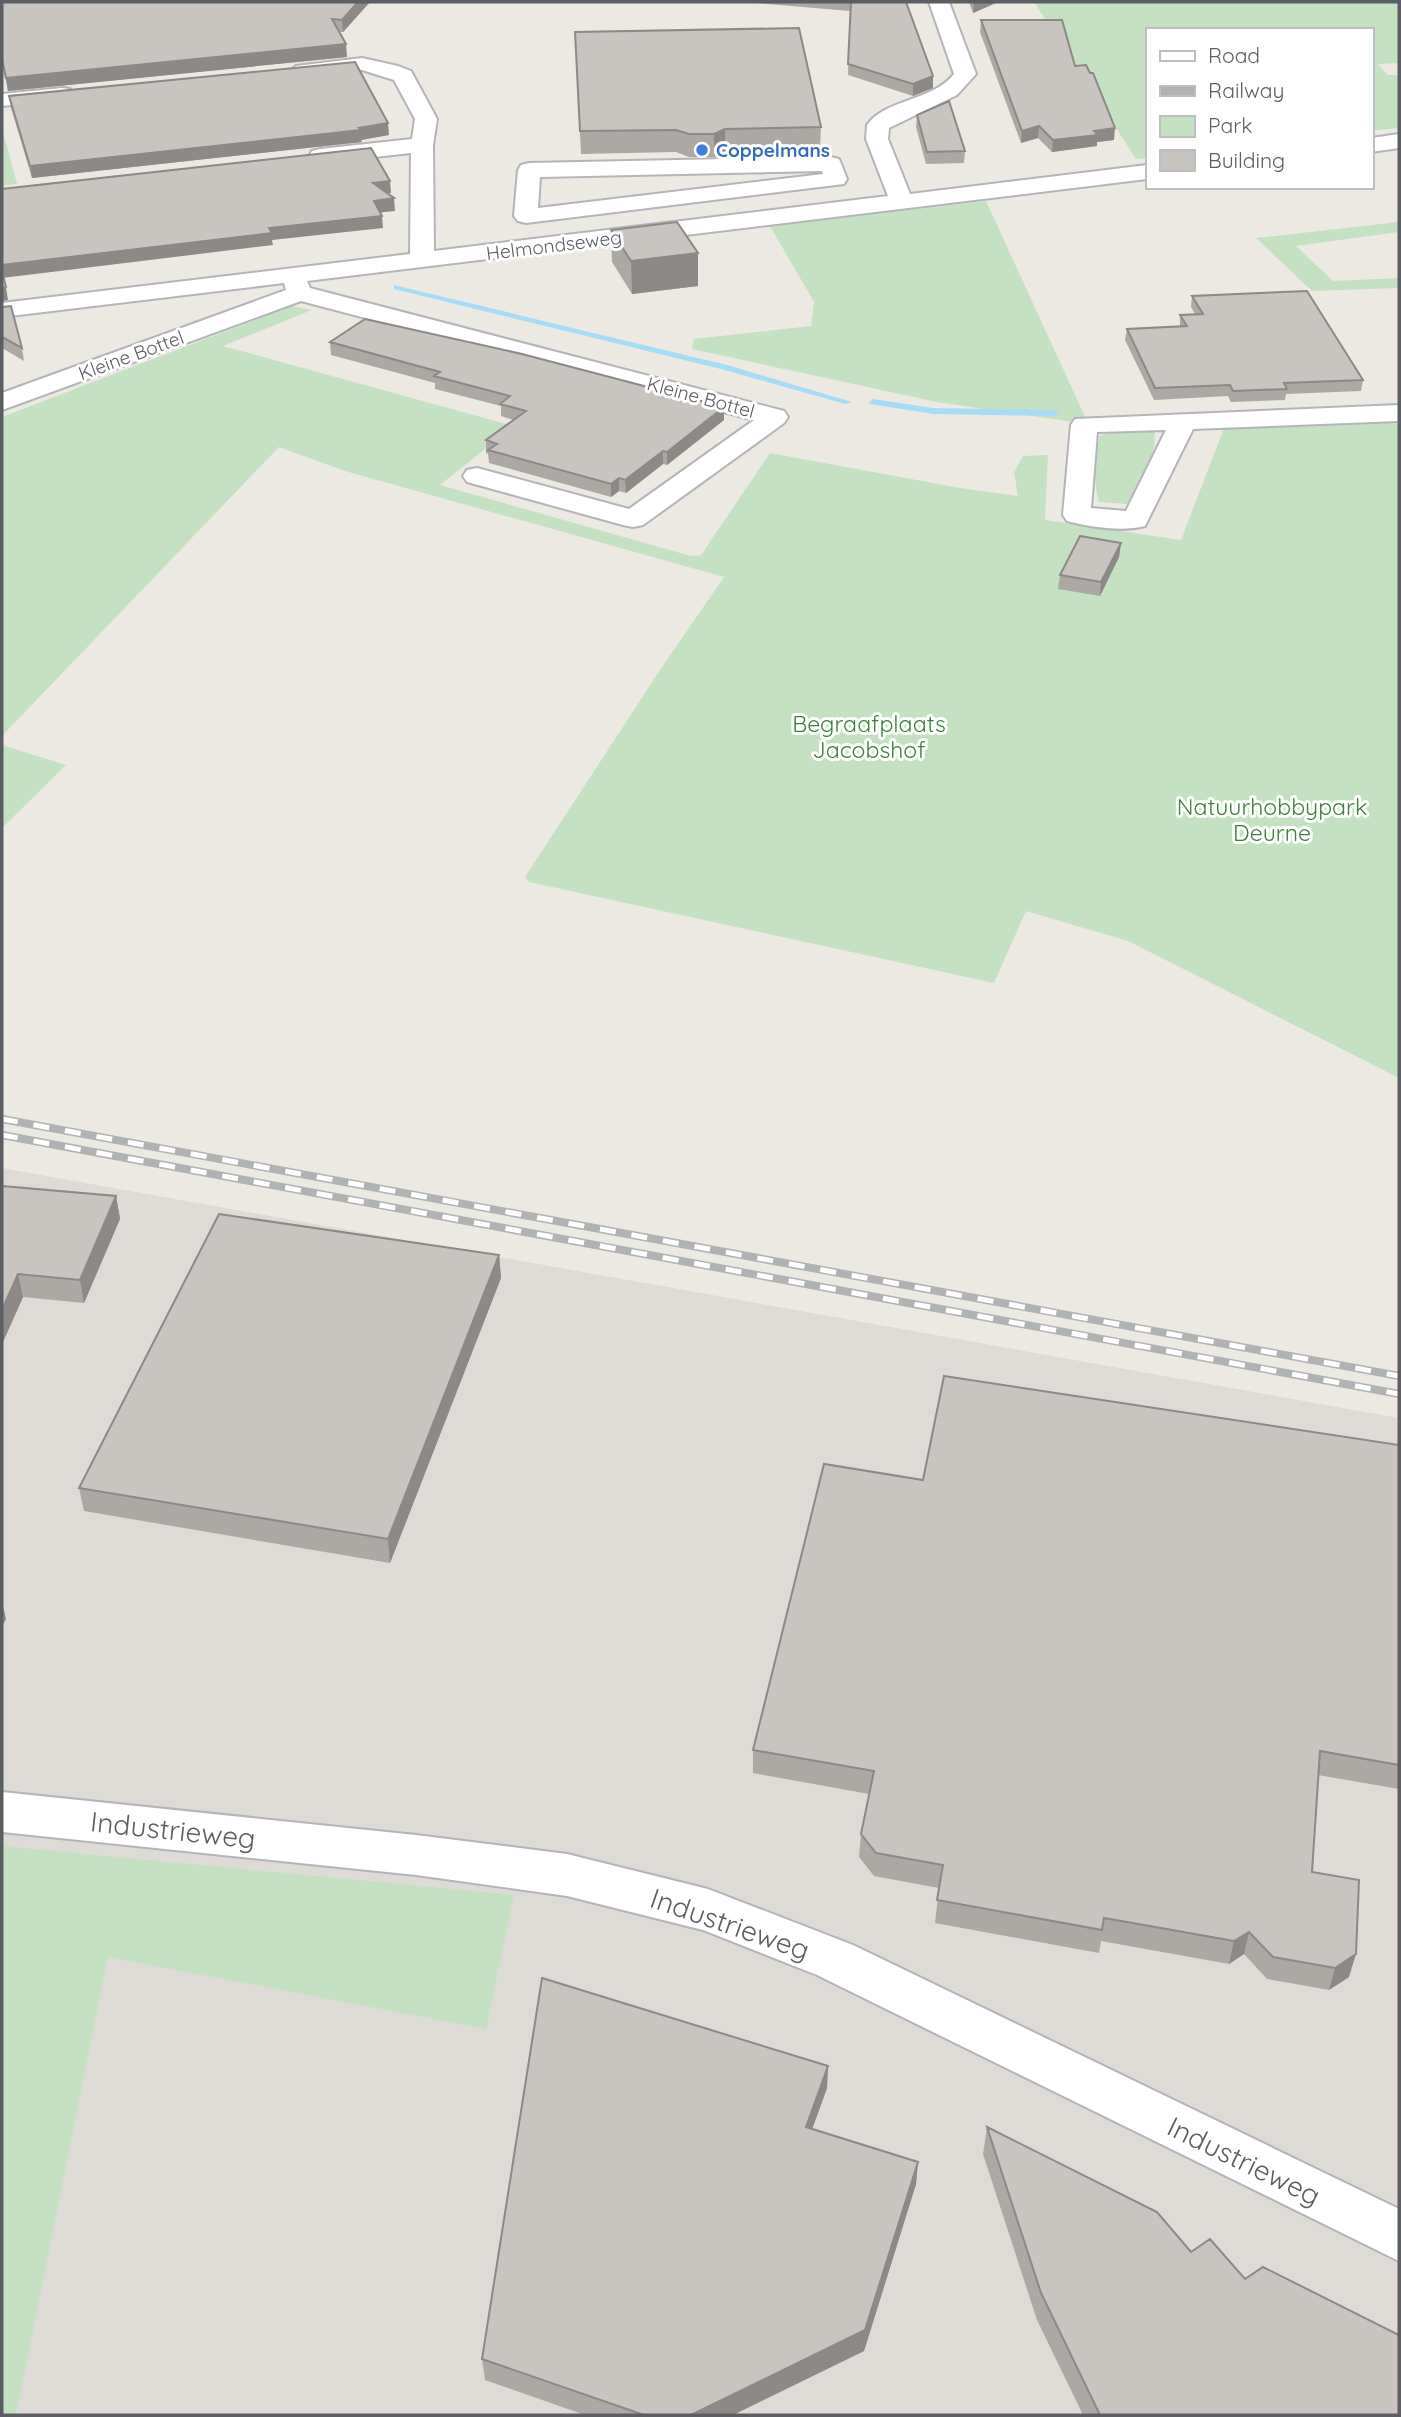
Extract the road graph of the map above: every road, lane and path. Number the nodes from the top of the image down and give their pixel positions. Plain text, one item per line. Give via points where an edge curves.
1 (939, 2) edge
2 (278, 72) edge
3 (85, 91) edge
4 (2, 100) edge
5 (1399, 141) edge
6 (422, 145) junction
7 (1373, 145) edge
8 (298, 158) edge
9 (675, 167) junction
10 (1146, 172) edge
11 (690, 197) junction
12 (902, 203) junction
13 (727, 224) junction
14 (694, 228) junction
15 (422, 260) junction
16 (297, 285) junction
17 (2, 310) edge
18 (2, 402) edge
19 (1399, 413) edge
20 (1183, 422) junction
21 (477, 476) dead end
22 (2, 1812) edge
23 (1399, 2236) edge

1 - 12 street via 965,74 958,86 878,125 877,139
2 - 6 street via 362,64 403,76 426,120
3 - 4 street
5 - 7 street
6 - 8 street
6 - 15 street
9 - 11 street
9 - 11 street via 831,163 836,179
9 - 11 street via 529,170 526,216
10 - 12 street, Helmondseweg
11 - 13 street
11 - 14 street
12 - 13 street, Helmondseweg
13 - 14 street, Helmondseweg
14 - 15 street, Helmondseweg
15 - 16 street, Helmondseweg
16 - 17 street, Helmondseweg
16 - 18 street, Kleine Bottel
16 - 21 street, Kleine Bottel via 775,417 633,519
19 - 20 street
20 - 20 street via 1135,520 1077,514 1084,425
22 - 23 street, Industrieweg via 567,1875 708,1910 835,1960

